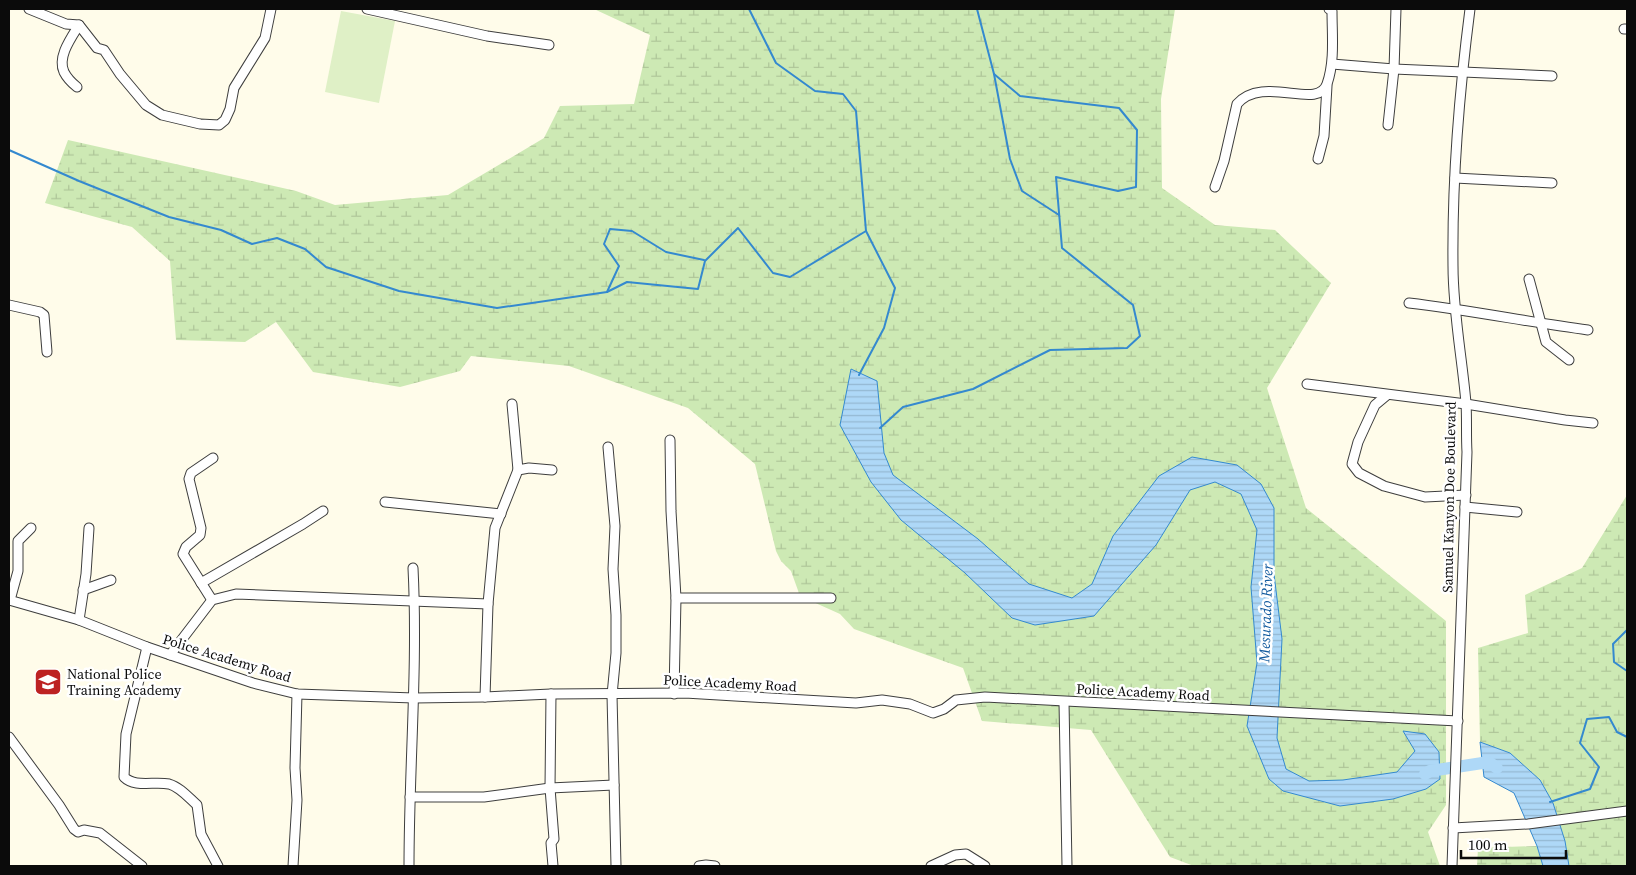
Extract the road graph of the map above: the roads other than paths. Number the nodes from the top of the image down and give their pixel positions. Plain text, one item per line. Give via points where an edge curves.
1 (29, 9) edge
2 (271, 9) edge
3 (366, 9) edge
4 (1329, 9) edge
5 (1396, 9) edge
6 (1470, 9) edge
7 (79, 25) junction
8 (549, 45) dead end
9 (1332, 64) junction
10 (1394, 69) junction
11 (1462, 71) junction
12 (1552, 76) dead end
13 (1327, 86) junction
14 (77, 87) dead end
15 (1388, 125) dead end
16 (1318, 159) dead end
17 (1455, 178) junction
18 (1552, 183) dead end
19 (1215, 187) dead end
20 (1529, 279) dead end
21 (1408, 303) dead end
22 (9, 306) edge
23 (1455, 309) junction
24 (1542, 324) junction
25 (1588, 330) dead end
26 (46, 352) dead end
27 (1569, 360) dead end
28 (1307, 384) dead end
29 (1387, 395) junction
30 (512, 404) dead end
31 (1466, 404) junction
32 (1593, 422) dead end
33 (670, 440) dead end
34 (608, 447) dead end
35 (213, 458) dead end
36 (518, 470) junction
37 (552, 470) dead end
38 (1466, 495) junction
39 (385, 502) dead end
40 (1465, 507) junction
41 (323, 511) dead end
42 (1517, 512) dead end
43 (501, 514) junction
44 (31, 528) dead end
45 (89, 528) dead end
46 (413, 568) dead end
47 (111, 580) dead end
48 (201, 582) junction
49 (83, 590) junction
50 (676, 598) junction
51 (831, 598) dead end
52 (9, 600) edge
53 (212, 600) junction
54 (415, 601) junction
55 (488, 604) junction
56 (79, 620) junction
57 (147, 647) junction
58 (170, 655) junction
59 (297, 694) junction
60 (551, 694) junction
61 (674, 694) junction
62 (612, 695) junction
63 (414, 698) junction
64 (485, 698) junction
65 (1064, 702) junction
66 (1458, 721) junction
67 (9, 737) edge
68 (614, 785) junction
69 (550, 788) junction
70 (410, 798) junction
71 (1627, 812) edge
72 (1453, 828) junction
73 (976, 864) edge
74 (142, 866) edge
75 (218, 866) edge
76 (293, 866) edge
77 (410, 866) edge
78 (553, 866) edge
79 (616, 866) edge
80 (699, 866) edge
81 (715, 866) edge
82 (931, 866) edge
83 (985, 866) edge
84 (1067, 866) edge
85 (1452, 866) edge

1 - 7 street via 66,24
2 - 7 street via 265,38 234,88 230,109 219,125 162,115 146,105 104,50 98,48
3 - 8 street via 487,36
4 - 9 street via 1332,11
5 - 10 street
6 - 11 street, Samuel Kanyon Doe Boulevard
7 - 14 street via 62,61 65,74
9 - 10 street
9 - 13 street
10 - 11 street
10 - 15 street
11 - 12 street
11 - 17 street, Samuel Kanyon Doe Boulevard
13 - 16 street via 1324,136
13 - 19 street via 1307,96 1260,91 1243,97 1236,104
17 - 18 street
17 - 23 street, Samuel Kanyon Doe Boulevard
20 - 24 street
21 - 23 street
22 - 26 street via 44,315
23 - 24 street
23 - 31 street, Samuel Kanyon Doe Boulevard
24 - 25 street
24 - 27 street via 1546,342
28 - 29 street
29 - 31 street
29 - 38 street via 1375,405 1358,442 1352,464 1359,473 1384,486 1425,497
30 - 36 street
31 - 32 street
31 - 38 street, Samuel Kanyon Doe Boulevard
33 - 50 street
34 - 62 street via 615,526 616,652
35 - 48 street via 191,473 189,479 201,528 200,535 183,554
36 - 37 street
36 - 43 street
38 - 40 street, Samuel Kanyon Doe Boulevard
39 - 43 street
40 - 42 street
40 - 66 street, Samuel Kanyon Doe Boulevard
41 - 48 street
43 - 55 street via 495,528
44 - 52 street via 18,541 18,571
45 - 49 street
46 - 54 street
47 - 49 street
48 - 53 street
49 - 56 street
50 - 51 street
50 - 61 street
52 - 56 street, Police Academy Road
53 - 54 street via 236,594
53 - 58 street
54 - 55 street
54 - 63 street
55 - 64 street
56 - 57 street, Police Academy Road
57 - 58 street, Police Academy Road
57 - 75 street via 126,734 124,777 129,782 169,784 197,805 201,834
58 - 59 street, Police Academy Road
59 - 63 street, Police Academy Road
59 - 76 street
60 - 62 street, Police Academy Road
60 - 64 street, Police Academy Road
60 - 69 street
61 - 62 street, Police Academy Road
61 - 65 street, Police Academy Road via 856,703 882,700 910,704 933,713 956,700 985,697
62 - 68 street
63 - 64 street, Police Academy Road
63 - 70 street
65 - 66 street, Police Academy Road
65 - 84 street
66 - 72 street, Samuel Kanyon Doe Boulevard
67 - 74 street via 74,829 100,833
68 - 69 street
68 - 79 street
69 - 70 street via 484,797
69 - 78 street
70 - 77 street
71 - 72 street via 1528,824
72 - 85 street, Samuel Kanyon Doe Boulevard
73 - 82 street via 966,854 955,855
73 - 83 street
80 - 81 street

